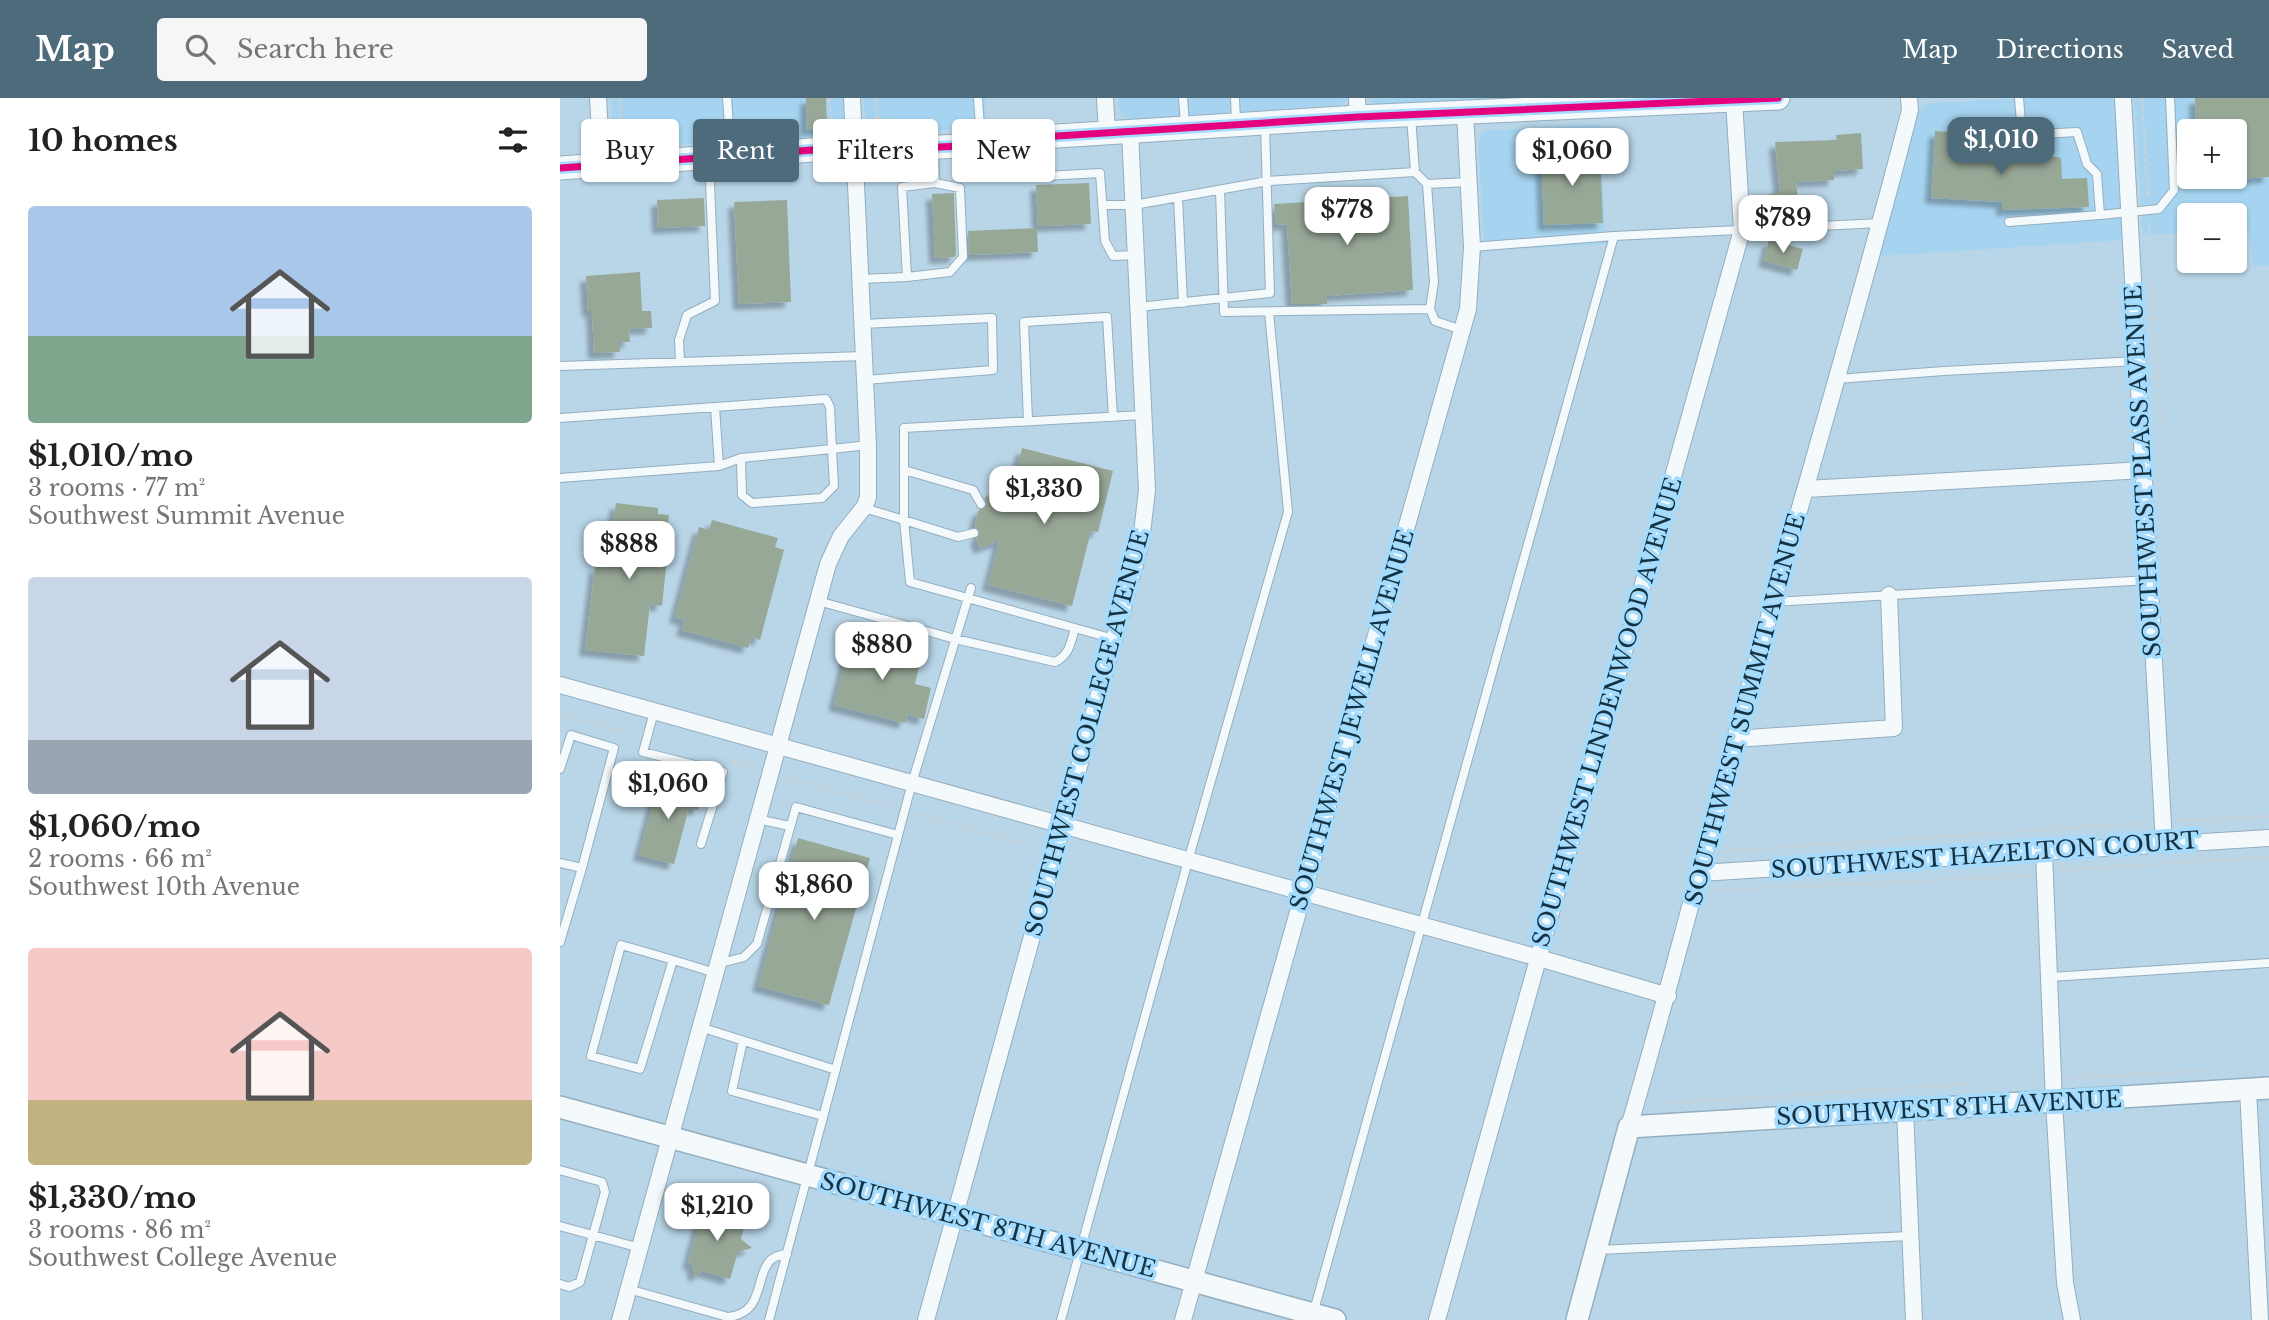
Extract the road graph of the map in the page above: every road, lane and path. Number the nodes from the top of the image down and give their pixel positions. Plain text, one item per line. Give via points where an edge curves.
1 (598, 98) edge
2 (620, 98) edge
3 (727, 98) edge
4 (852, 98) edge
5 (875, 98) edge
6 (978, 98) edge
7 (1105, 98) edge
8 (1184, 98) edge
9 (1235, 98) edge
10 (1777, 98) edge
11 (1909, 98) edge
12 (2019, 98) edge
13 (2123, 98) edge
14 (2142, 98) edge
15 (2170, 98) edge
16 (1723, 100) edge
17 (1614, 103) edge
18 (1476, 107) edge
19 (1358, 108) edge
20 (1411, 115) junction
21 (599, 119) edge
22 (621, 119) edge
23 (724, 119) edge
24 (853, 119) edge
25 (877, 119) edge
26 (979, 119) edge
27 (1264, 123) junction
28 (1236, 125) junction
29 (1186, 128) junction
30 (1130, 132) junction
31 (1107, 133) junction
32 (1055, 137) edge
33 (581, 167) edge
34 (560, 168) edge
35 (1415, 173) junction
36 (1055, 175) edge
37 (1268, 181) junction
38 (719, 182) edge
39 (856, 182) edge
40 (1469, 182) junction
41 (935, 183) joint
42 (1427, 184) junction
43 (1220, 190) junction
44 (1178, 197) junction
45 (1102, 205) junction
46 (1134, 205) junction
47 (2148, 210) junction
48 (2129, 213) junction
49 (2100, 215) junction
50 (2009, 222) dead end
51 (1881, 223) junction
52 (1742, 230) junction
53 (1614, 236) junction
54 (1472, 247) junction
55 (1136, 255) junction
56 (906, 277) junction
57 (860, 279) junction
58 (1223, 298) junction
59 (1183, 303) junction
60 (1138, 307) junction
61 (1430, 309) junction
62 (1269, 312) junction
63 (862, 324) junction
64 (1462, 331) junction
65 (863, 356) junction
66 (680, 362) junction
67 (2137, 362) junction
68 (560, 366) edge
69 (1837, 379) junction
70 (865, 380) junction
71 (715, 407) junction
72 (1143, 415) junction
73 (1113, 417) junction
74 (560, 418) edge
75 (1028, 421) junction
76 (2162, 429) dead end
77 (868, 445) junction
78 (832, 449) junction
79 (741, 458) junction
80 (719, 466) junction
81 (904, 470) junction
82 (2144, 470) junction
83 (560, 478) edge
84 (1806, 489) junction
85 (981, 504) dead end
86 (864, 508) junction
87 (904, 520) junction
88 (974, 533) dead end
89 (2149, 580) junction
90 (971, 588) dead end
91 (1889, 595) junction
92 (968, 598) junction
93 (817, 601) junction
94 (1774, 602) junction
95 (1075, 628) junction
96 (956, 639) junction
97 (1114, 639) junction
98 (560, 685) edge
99 (654, 712) junction
100 (560, 714) edge
101 (647, 738) junction
102 (1735, 739) junction
103 (777, 746) junction
104 (726, 760) dead end
105 (560, 769) edge
106 (770, 773) junction
107 (912, 783) junction
108 (905, 811) junction
109 (2269, 816) edge
110 (757, 819) junction
111 (2162, 822) junction
112 (1063, 825) junction
113 (790, 826) junction
114 (898, 835) junction
115 (2269, 838) edge
116 (701, 844) dead end
117 (2164, 844) junction
118 (1028, 845) dead end
119 (1726, 850) dead end
120 (2044, 852) junction
121 (2269, 857) edge
122 (1188, 861) junction
123 (560, 863) edge
124 (582, 869) junction
125 (1700, 873) junction
126 (2045, 875) junction
127 (1718, 890) dead end
128 (1303, 894) junction
129 (1423, 925) junction
130 (560, 942) edge
131 (1539, 958) junction
132 (673, 960) junction
133 (2269, 963) edge
134 (716, 968) junction
135 (2050, 977) junction
136 (1668, 996) junction
137 (700, 1027) junction
138 (743, 1041) junction
139 (836, 1070) junction
140 (2215, 1071) dead end
141 (2067, 1079) dead end
142 (1967, 1084) dead end
143 (2258, 1089) edge
144 (2054, 1102) junction
145 (560, 1107) edge
146 (1905, 1110) junction
147 (1660, 1112) dead end
148 (823, 1116) junction
149 (1629, 1127) junction
150 (670, 1138) junction
151 (560, 1170) edge
152 (808, 1176) junction
153 (955, 1216) junction
154 (560, 1226) edge
155 (594, 1235) junction
156 (1910, 1236) junction
157 (640, 1248) junction
158 (1080, 1250) junction
159 (1595, 1250) junction
160 (787, 1254) junction
161 (1194, 1281) junction
162 (560, 1284) edge
163 (628, 1289) junction
164 (1312, 1317) edge
165 (620, 1320) edge
166 (769, 1320) edge
167 (926, 1320) edge
168 (1061, 1320) edge
169 (1183, 1320) edge
170 (1335, 1320) edge
171 (1437, 1320) edge
172 (1577, 1320) edge
173 (1914, 1320) edge
174 (2072, 1320) edge
175 (2260, 1320) edge

1 - 21 street
2 - 22 path
3 - 23 lane
4 - 24 street
5 - 25 path
6 - 26 lane
7 - 31 street
8 - 29 lane
9 - 28 lane
10 - 16 main road
11 - 51 street, SOUTHWEST SUMMIT AVENUE via 1910,110
12 - 49 lane via 2022,135 2077,132 2087,164 2097,174
13 - 48 street, SOUTHWEST PLASS AVENUE
14 - 47 path
15 - 47 lane via 2174,190 2159,209
16 - 17 main road
16 - 52 street, SOUTHWEST LINDENWOOD AVENUE
17 - 18 main road
18 - 20 main road
18 - 40 street, SOUTHWEST JEWELL AVENUE
19 - 20 main road
19 - 27 main road
20 - 35 lane
27 - 28 main road
27 - 37 lane
28 - 29 main road
29 - 30 main road
30 - 31 main road
30 - 46 street, SOUTHWEST COLLEGE AVENUE
31 - 32 main road
33 - 34 main road
35 - 37 lane
35 - 42 lane
36 - 45 lane via 1100,173
37 - 43 lane
37 - 58 lane via 1270,293
38 - 66 lane via 715,301 687,315
39 - 57 street
40 - 42 lane
40 - 54 street, SOUTHWEST JEWELL AVENUE
41 - 56 lane via 902,187
41 - 56 lane via 960,188 963,257 950,272
42 - 61 lane via 1434,282
43 - 44 lane
43 - 58 lane
44 - 46 lane
44 - 59 lane
45 - 46 lane
45 - 55 lane via 1105,241 1113,256
46 - 55 street, SOUTHWEST COLLEGE AVENUE
47 - 48 lane
47 - 76 path
48 - 49 lane
48 - 67 street, SOUTHWEST PLASS AVENUE
49 - 50 lane
51 - 52 lane
51 - 69 street, SOUTHWEST SUMMIT AVENUE
52 - 53 lane
52 - 131 street, SOUTHWEST LINDENWOOD AVENUE
53 - 54 lane
53 - 129 lane
54 - 64 street, SOUTHWEST JEWELL AVENUE via 1470,295
55 - 60 street, SOUTHWEST COLLEGE AVENUE
56 - 57 lane
57 - 63 street
58 - 59 lane
58 - 62 lane via 1224,312
59 - 60 lane
60 - 72 street, SOUTHWEST COLLEGE AVENUE
61 - 62 lane
61 - 64 lane via 1435,321
62 - 122 lane via 1288,512
63 - 65 street
63 - 70 lane via 992,318 993,370
64 - 128 street, SOUTHWEST JEWELL AVENUE
65 - 66 lane
65 - 70 street
66 - 68 lane
67 - 69 lane
67 - 82 street, SOUTHWEST PLASS AVENUE
69 - 84 street, SOUTHWEST SUMMIT AVENUE
70 - 77 street
71 - 74 lane
71 - 78 lane via 826,398
71 - 80 lane
72 - 73 lane
72 - 97 street, SOUTHWEST COLLEGE AVENUE via 1146,510
73 - 75 lane
73 - 75 lane via 1107,317 1024,322
75 - 81 lane via 904,428
77 - 78 lane
77 - 86 street
78 - 79 lane
78 - 79 lane via 834,486 822,498 752,503 742,495
79 - 80 lane
80 - 83 lane
81 - 85 lane via 972,490
81 - 87 lane
82 - 84 street
82 - 89 street, SOUTHWEST PLASS AVENUE
84 - 94 street, SOUTHWEST SUMMIT AVENUE
86 - 87 lane
86 - 93 street via 838,542
87 - 88 lane via 958,537
87 - 92 lane via 910,582
89 - 91 lane
89 - 111 street, SOUTHWEST PLASS AVENUE
90 - 92 lane
91 - 94 lane
91 - 102 street via 1894,728
92 - 95 lane
92 - 96 lane
93 - 96 lane
93 - 103 street
94 - 102 street, SOUTHWEST SUMMIT AVENUE
95 - 96 lane via 1063,659 1055,662
95 - 97 lane
96 - 107 lane
97 - 112 street, SOUTHWEST COLLEGE AVENUE
98 - 99 street
99 - 101 lane
99 - 103 street
100 - 101 path
101 - 116 lane via 643,752 723,772
102 - 125 street, SOUTHWEST SUMMIT AVENUE
103 - 106 street
103 - 107 street
104 - 106 path
105 - 124 lane via 571,735 614,748
106 - 108 path
106 - 110 street
107 - 108 lane
107 - 112 street
108 - 114 lane
108 - 118 path
109 - 111 path
110 - 113 lane
110 - 134 street
111 - 117 street, SOUTHWEST PLASS AVENUE
111 - 119 path
112 - 122 street
112 - 153 street, SOUTHWEST COLLEGE AVENUE
113 - 114 lane via 796,807
113 - 134 lane via 757,944 744,957
114 - 139 lane
115 - 117 street, SOUTHWEST HAZELTON COURT
117 - 120 street, SOUTHWEST HAZELTON COURT
120 - 125 street, SOUTHWEST HAZELTON COURT
120 - 126 street
121 - 126 path via 2057,870
122 - 128 street
122 - 158 lane
123 - 124 lane
124 - 130 lane
125 - 136 street, SOUTHWEST SUMMIT AVENUE
126 - 127 path
126 - 135 street
128 - 129 street
128 - 161 street, SOUTHWEST JEWELL AVENUE
129 - 131 street
129 - 164 lane
131 - 136 street
131 - 171 street, SOUTHWEST LINDENWOOD AVENUE
132 - 132 lane via 621,945 591,1056 640,1069
132 - 134 lane
133 - 135 lane
134 - 137 street
135 - 144 street
136 - 149 street, SOUTHWEST SUMMIT AVENUE
137 - 138 lane
137 - 150 street
138 - 139 lane
138 - 148 lane via 732,1091
139 - 148 lane
140 - 141 path
142 - 147 path via 1660,1104
143 - 144 street, SOUTHWEST 8TH AVENUE
143 - 175 street
144 - 146 street, SOUTHWEST 8TH AVENUE
144 - 174 street via 2065,1283
145 - 150 street, SOUTHWEST 8TH AVENUE
146 - 149 street, SOUTHWEST 8TH AVENUE
146 - 156 street
148 - 152 lane
149 - 159 street, SOUTHWEST SUMMIT AVENUE
150 - 152 street, SOUTHWEST 8TH AVENUE
150 - 157 street
151 - 155 lane via 602,1182 605,1192
152 - 153 street, SOUTHWEST 8TH AVENUE
152 - 160 lane
153 - 158 street, SOUTHWEST 8TH AVENUE
153 - 167 street, SOUTHWEST COLLEGE AVENUE
154 - 155 lane
155 - 157 lane
155 - 162 lane via 580,1282 569,1287
156 - 159 lane
156 - 173 street
157 - 163 street
158 - 161 street, SOUTHWEST 8TH AVENUE
158 - 168 lane
159 - 172 street, SOUTHWEST SUMMIT AVENUE
160 - 163 lane via 766,1264 756,1300 739,1316 728,1317
160 - 166 lane
161 - 164 street, SOUTHWEST 8TH AVENUE
161 - 169 street, SOUTHWEST JEWELL AVENUE
163 - 165 street
164 - 170 street, SOUTHWEST 8TH AVENUE

